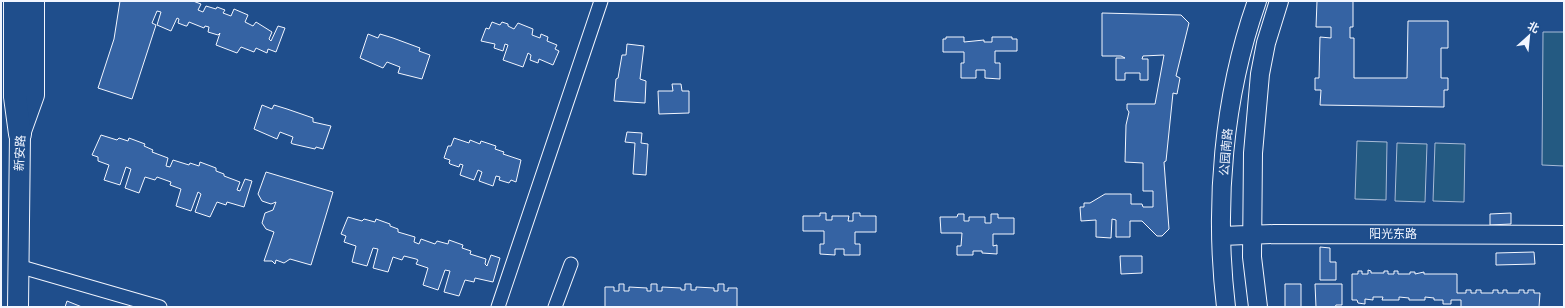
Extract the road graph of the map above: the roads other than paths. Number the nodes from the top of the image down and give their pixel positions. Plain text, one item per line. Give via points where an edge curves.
1 (15, 1) edge
2 (34, 1) edge
3 (601, 1) edge
4 (1256, 1) edge
5 (1279, 1) edge
6 (20, 134) junction
7 (1253, 234) junction
8 (1564, 235) edge
9 (1222, 236) junction
10 (571, 264) dead end
11 (18, 266) junction
12 (18, 307) edge
13 (160, 307) edge
14 (498, 307) edge
15 (555, 307) edge
16 (1226, 307) edge
17 (1258, 307) edge

1 - 6 highway via 15,97
2 - 6 main road, 新安路 via 34,95
3 - 14 street
4 - 9 main road, 公园南路 via 1239,66 1229,120 1223,186
5 - 7 main road via 1266,43 1260,74 1253,153
6 - 11 main road, 新安路
7 - 8 main road, 阳光东路
7 - 9 main road, 阳光东路
7 - 17 main road via 1252,257
9 - 16 main road, 公园南路
10 - 15 street
11 - 12 main road, 新安路
11 - 13 street

